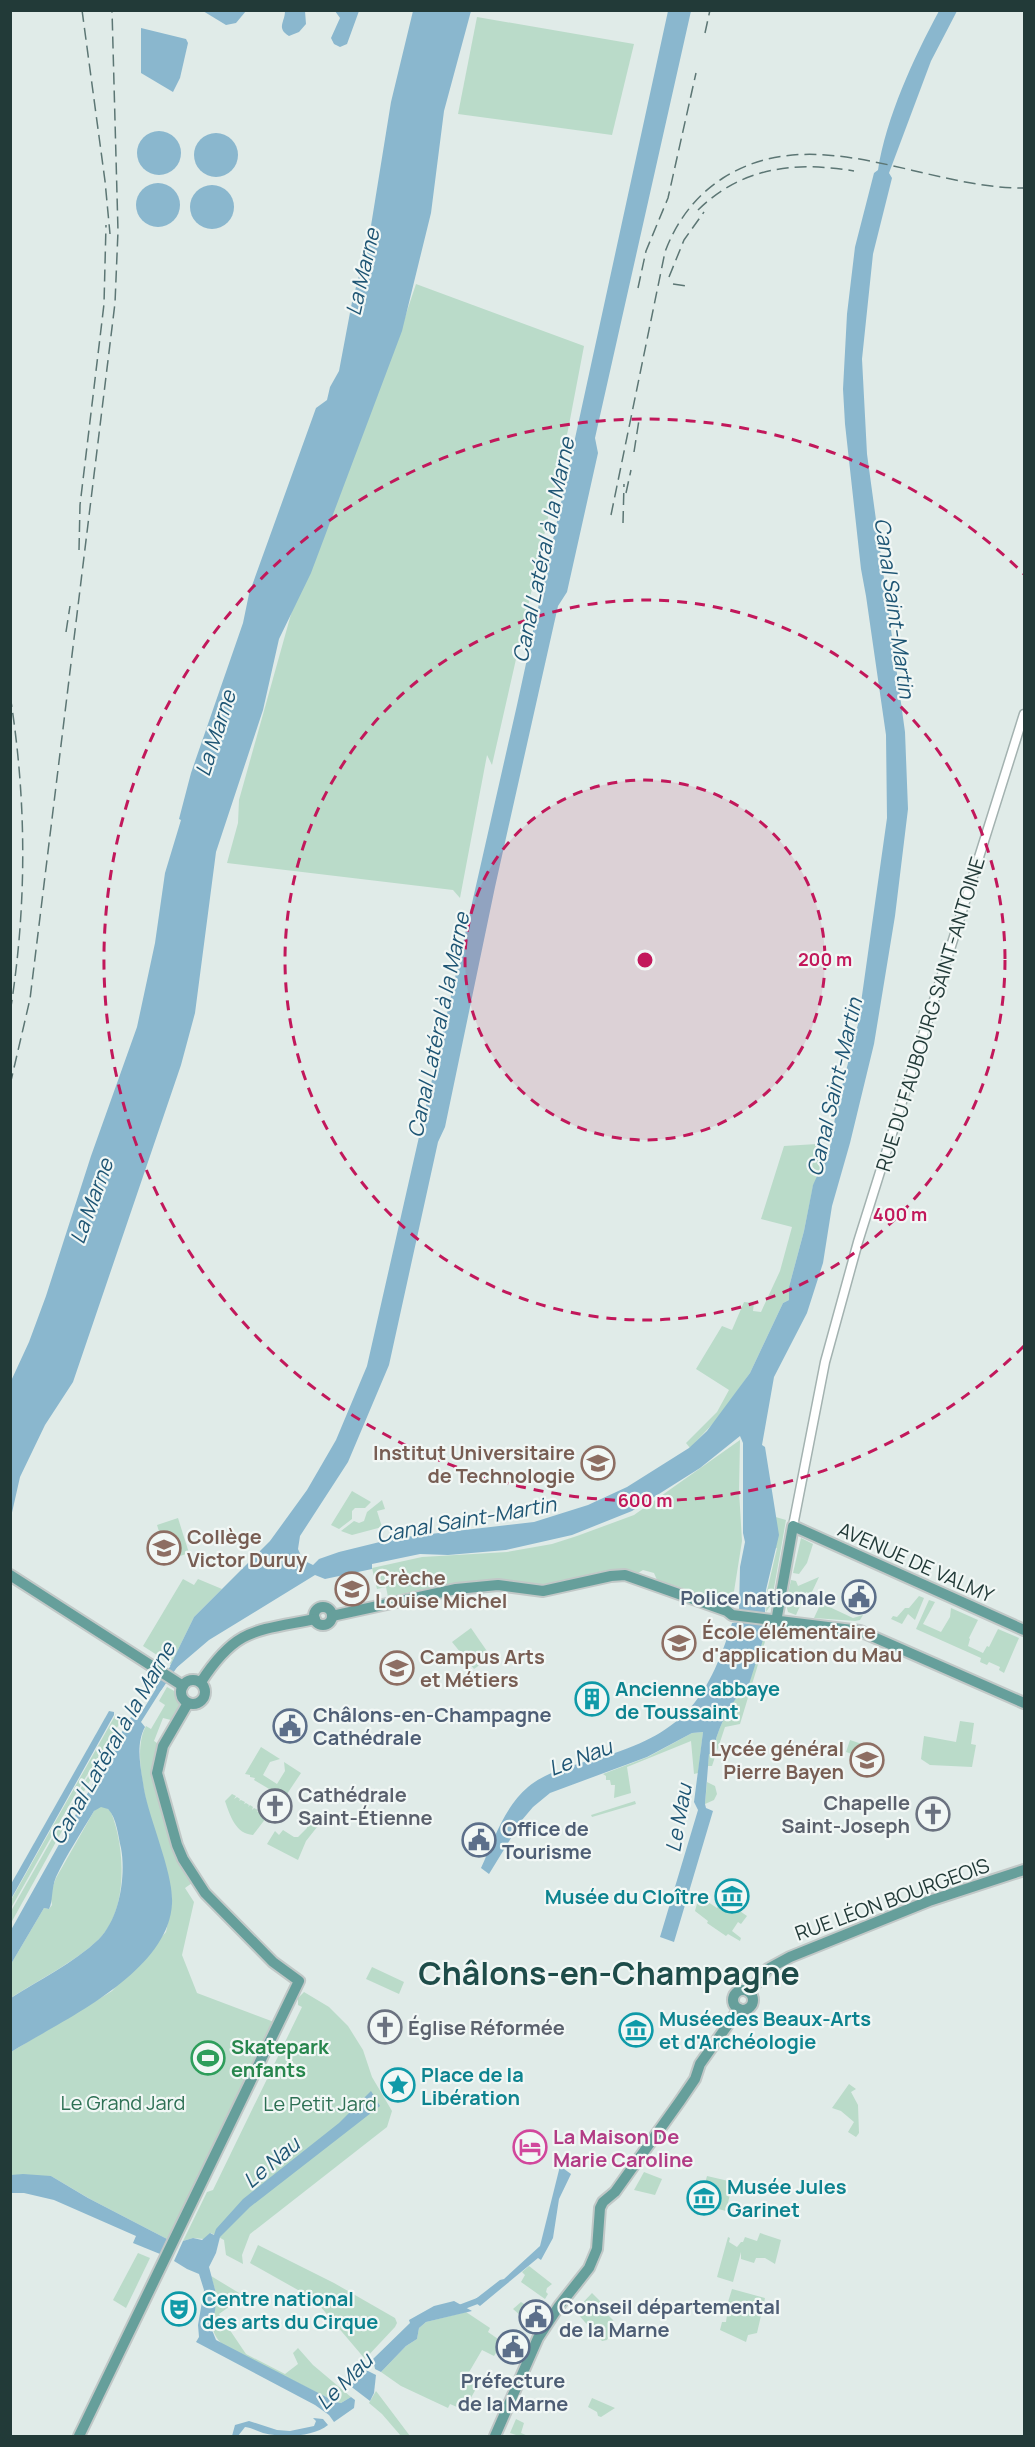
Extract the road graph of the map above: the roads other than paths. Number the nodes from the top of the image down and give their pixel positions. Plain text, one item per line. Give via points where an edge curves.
1 (1024, 714) edge
2 (793, 1526) junction
3 (10, 1575) edge
4 (773, 1621) junction
5 (1024, 1630) edge
6 (201, 1682) junction
7 (180, 1684) junction
8 (188, 1703) junction
9 (1024, 1703) edge
10 (1024, 1870) edge
11 (79, 2436) edge
12 (495, 2436) edge

1 - 2 street, RUE DU FAUBOURG SAINT-ANTOINE via 858,1242 825,1362
2 - 4 main road
2 - 5 main road, AVENUE DE VALMY
3 - 7 main road
4 - 6 main road via 732,1615 625,1575 543,1591 498,1586 456,1589 332,1616 327,1608 321,1607 315,1619 256,1631 235,1642 219,1656
4 - 9 main road via 860,1631
6 - 7 main road
6 - 8 main road via 205,1688 203,1699
7 - 8 main road
8 - 11 main road via 163,1746 157,1773 177,1845 205,1893 273,1962 299,1982
10 - 12 main road, RUE LÉON BOURGEOIS via 929,1901 790,1956 768,1969 749,1992 740,1990 734,1995 734,2004 739,2009 700,2064 695,2079 600,2208 597,2249 589,2268 538,2338

